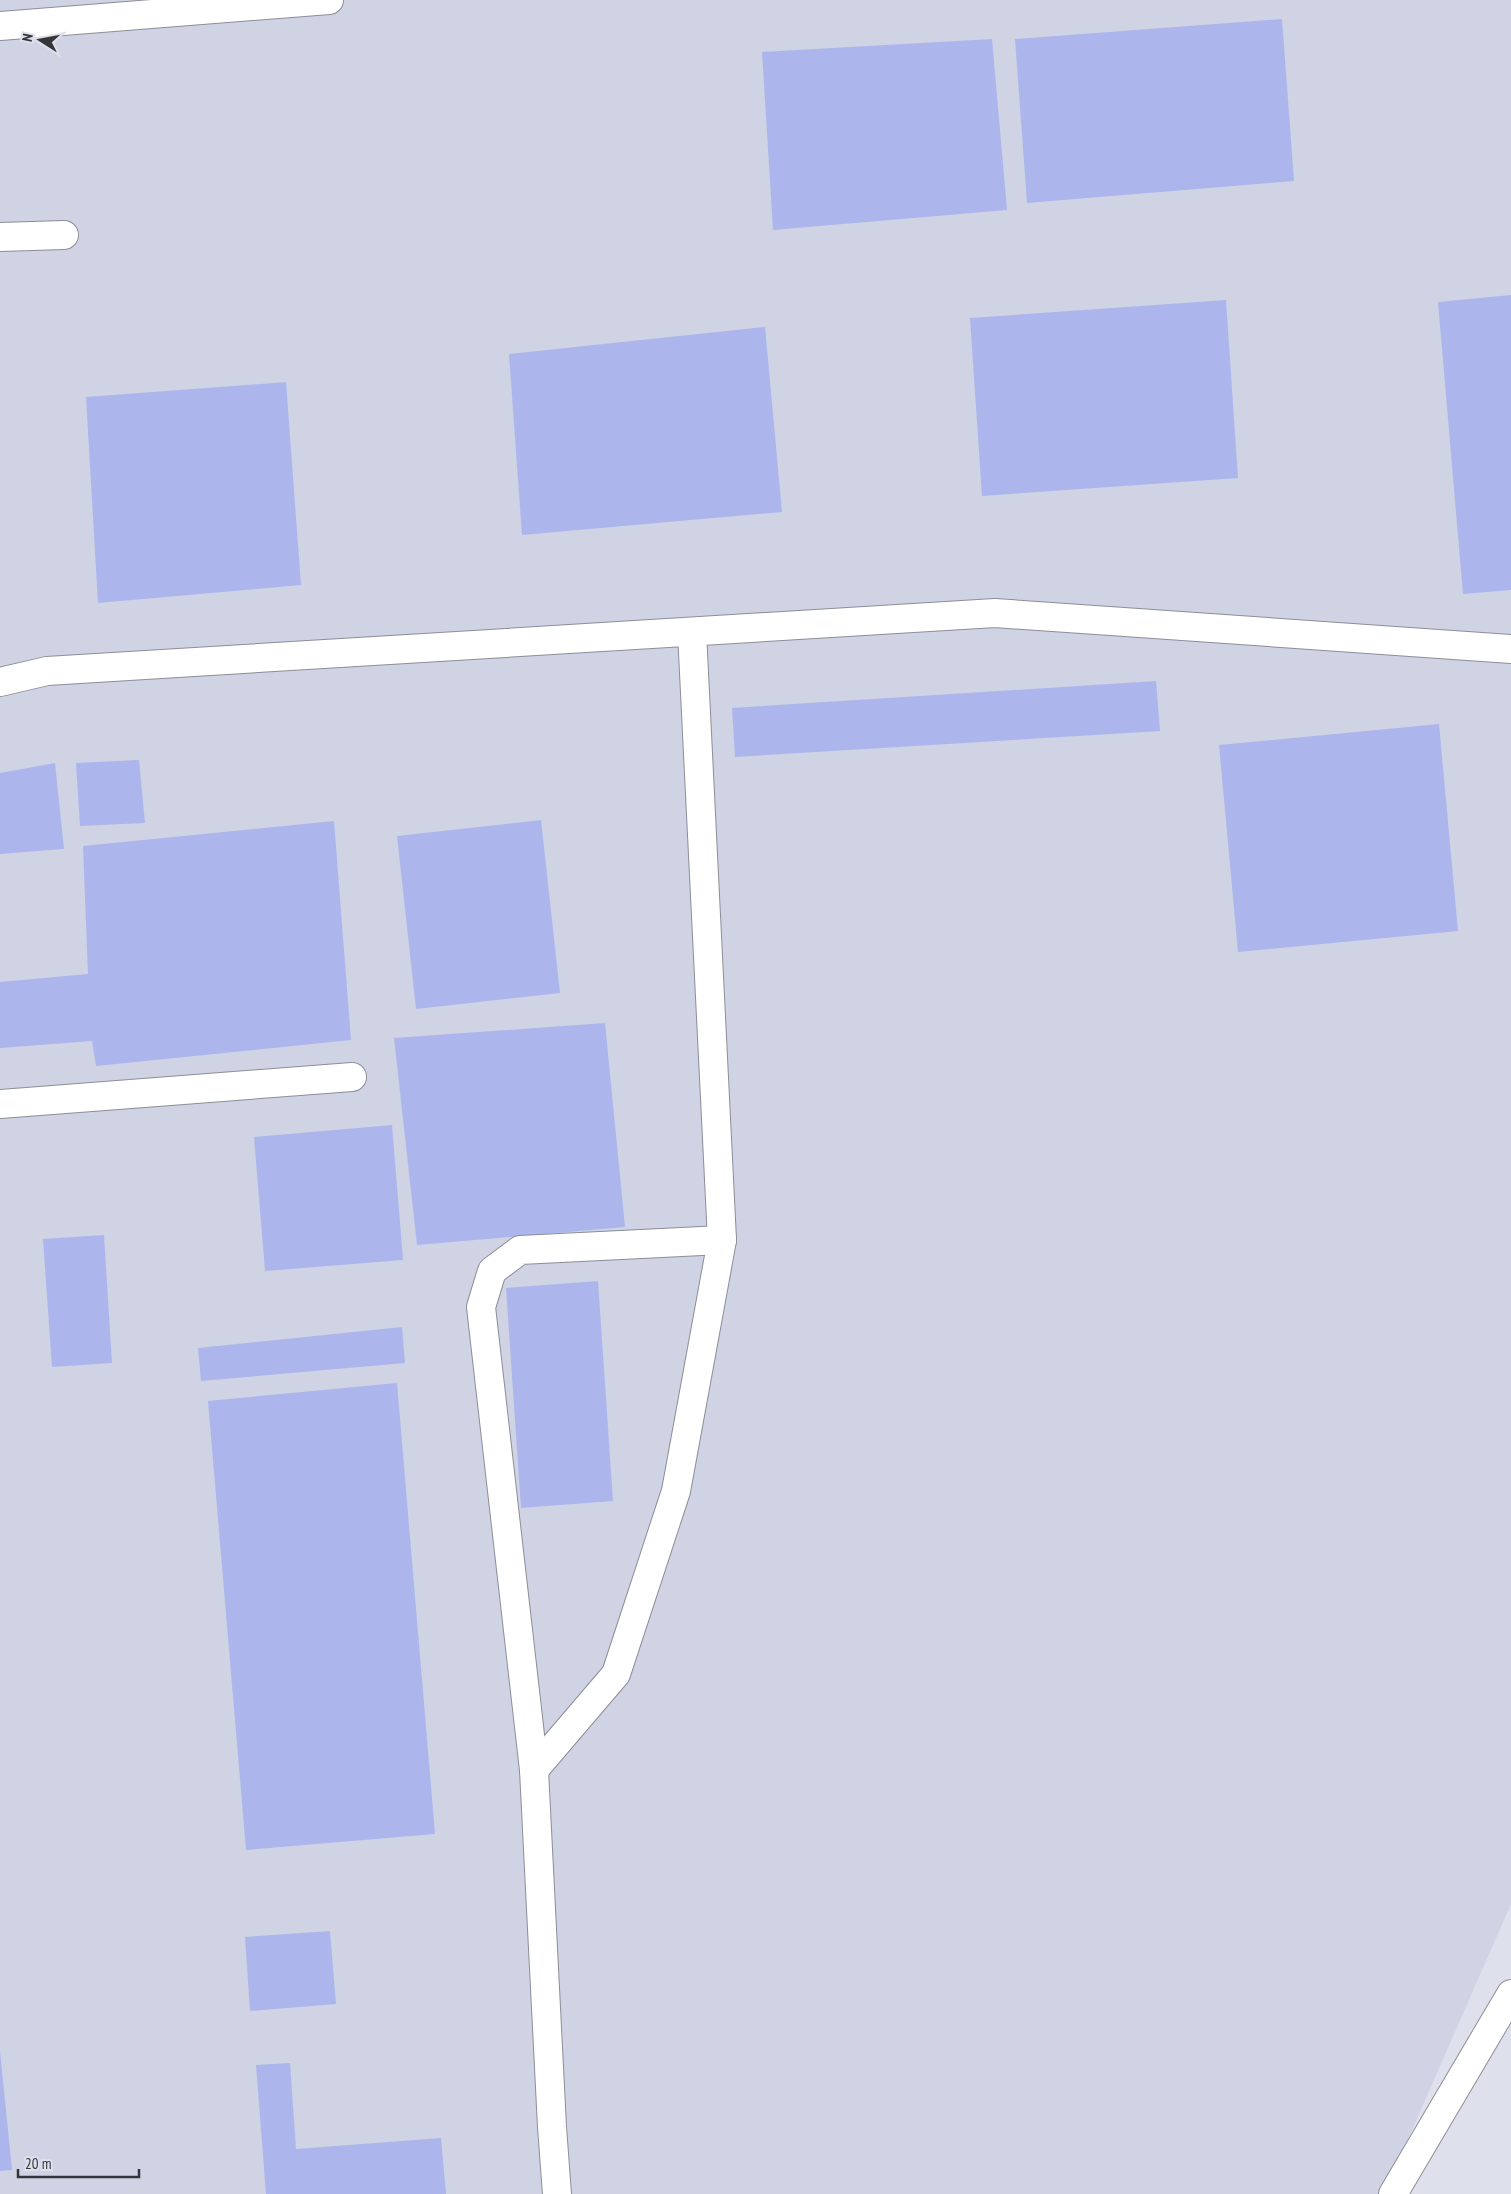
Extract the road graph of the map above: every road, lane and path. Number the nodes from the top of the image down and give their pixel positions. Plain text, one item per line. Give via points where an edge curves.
1 (329, 0) edge
2 (0, 26) edge
3 (64, 235) dead end
4 (0, 237) edge
5 (692, 632) junction
6 (1511, 649) edge
7 (0, 682) edge
8 (352, 1076) dead end
9 (0, 1104) edge
10 (722, 1240) junction
11 (534, 1770) junction
12 (1511, 1994) edge
13 (557, 2194) edge
14 (1393, 2194) edge

1 - 2 lane
3 - 4 lane
5 - 6 lane via 995,613
5 - 7 lane via 48,671
5 - 10 lane
8 - 9 lane
10 - 11 lane via 676,1491 616,1674
10 - 11 lane via 520,1250 492,1271 481,1308
11 - 13 lane
12 - 14 lane

